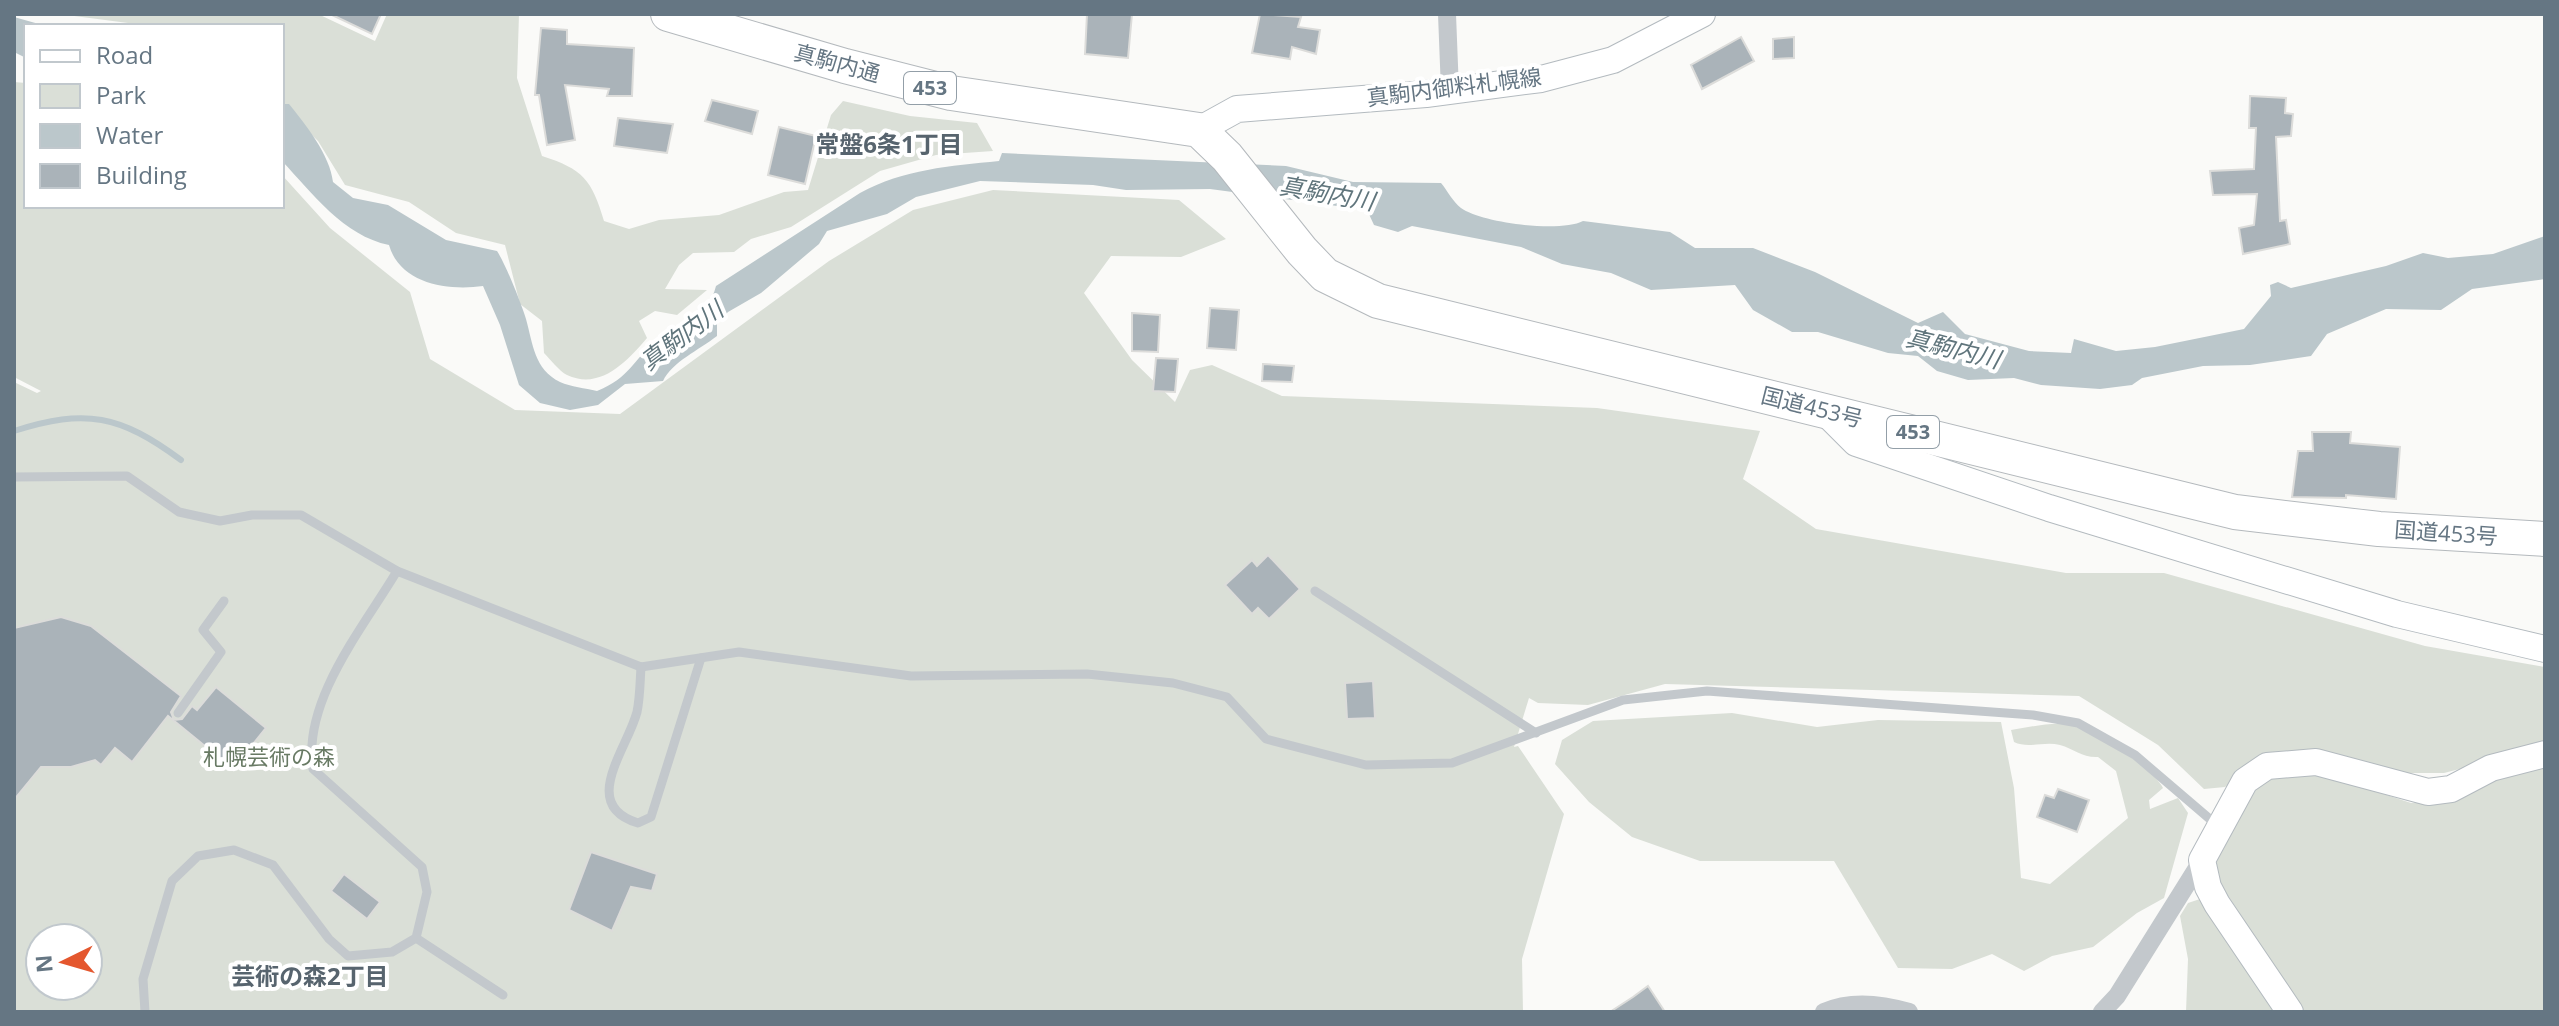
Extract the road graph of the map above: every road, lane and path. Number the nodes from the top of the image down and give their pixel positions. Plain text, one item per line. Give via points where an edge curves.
1 (668, 14) edge
2 (1447, 14) edge
3 (1702, 14) edge
4 (1450, 91) junction
5 (1199, 130) junction
6 (1822, 409) junction
7 (14, 477) edge
8 (2545, 539) edge
9 (397, 571) junction
10 (1315, 591) dead end
11 (224, 601) dead end
12 (2545, 649) edge
13 (701, 658) junction
14 (641, 667) junction
15 (178, 713) dead end
16 (1536, 733) junction
17 (2545, 754) edge
18 (2218, 826) junction
19 (2202, 860) junction
20 (416, 938) junction
21 (503, 995) dead end
22 (145, 1012) edge
23 (1824, 1012) edge
24 (1909, 1012) edge
25 (2102, 1012) edge
26 (2290, 1012) edge

1 - 5 highway, 真駒内通 / 453 via 951,93
2 - 4 street
3 - 4 street, 真駒内御料札幌線 via 1613,60 1541,79
4 - 5 street, 真駒内御料札幌線 via 1237,109
5 - 6 highway, 国道453号 / 453 via 1325,275 1378,301
6 - 8 highway, 国道453号 / 453 via 2235,512 2379,529
6 - 12 street via 1856,443 2049,508 2397,614
7 - 9 lane via 127,476 179,512 220,521 301,515
9 - 14 lane
9 - 20 lane via 319,702 310,747 313,769 422,867 427,892
10 - 16 lane
11 - 15 lane via 203,630 221,652
13 - 14 lane
13 - 14 lane via 651,817 638,823 621,818 612,808 607,788 637,711
13 - 16 lane via 739,652 911,676 1087,674 1173,683 1227,697 1266,739 1366,765 1452,763
16 - 18 lane via 1623,700 1707,691 2033,715 2078,723 2135,755
17 - 18 street via 2491,768 2451,789 2428,792 2316,762 2267,766 2245,781
18 - 19 street
19 - 25 street
19 - 26 street via 2217,904
20 - 21 lane
20 - 22 lane via 392,952 348,956 273,865 234,850 198,856 172,881 143,979
23 - 24 street via 1860,1004

